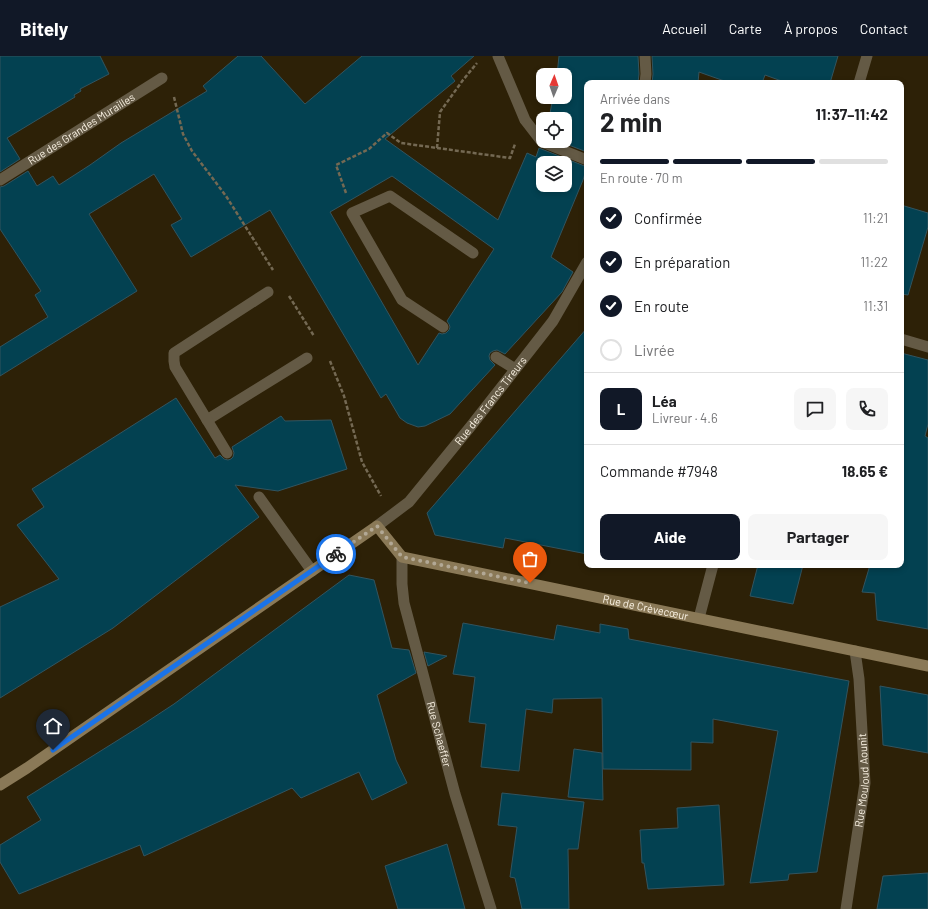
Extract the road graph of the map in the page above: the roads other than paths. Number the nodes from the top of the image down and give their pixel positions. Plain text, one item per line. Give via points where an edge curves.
1 (498, 56) edge
2 (646, 56) edge
3 (867, 56) edge
4 (162, 78) dead end
5 (645, 80) edge
6 (860, 80) edge
7 (584, 159) edge
8 (0, 180) edge
9 (473, 253) dead end
10 (584, 267) edge
11 (268, 292) dead end
12 (443, 327) dead end
13 (904, 340) edge
14 (928, 347) edge
15 (496, 356) dead end
16 (307, 358) dead end
17 (515, 369) junction
18 (207, 420) junction
19 (227, 453) dead end
20 (259, 497) dead end
21 (377, 526) junction
22 (402, 557) junction
23 (712, 568) edge
24 (312, 571) junction
25 (699, 618) junction
26 (855, 651) junction
27 (928, 666) edge
28 (0, 785) edge
29 (491, 909) edge
30 (846, 909) edge

1 - 7 street via 525,120 542,142
2 - 5 street
3 - 6 street
4 - 8 street, Rue des Grandes Murailles
9 - 12 street via 390,196 352,213 402,300
10 - 17 street, Rue des Francs Tireurs via 553,321
11 - 18 street via 174,353 175,367
13 - 14 street
15 - 17 street
16 - 18 street
17 - 21 street, Rue des Francs Tireurs via 409,502
18 - 19 street
20 - 24 street
21 - 22 main road
21 - 24 main road
22 - 25 main road, Rue de Crèvecœur
22 - 29 street, Rue Schaeffer via 404,603 455,794
23 - 25 street
24 - 28 main road
25 - 26 main road, Rue de Crèvecœur
26 - 27 main road, Rue de Crèvecœur
26 - 30 street, Rue Mouloud Aounit via 865,782

